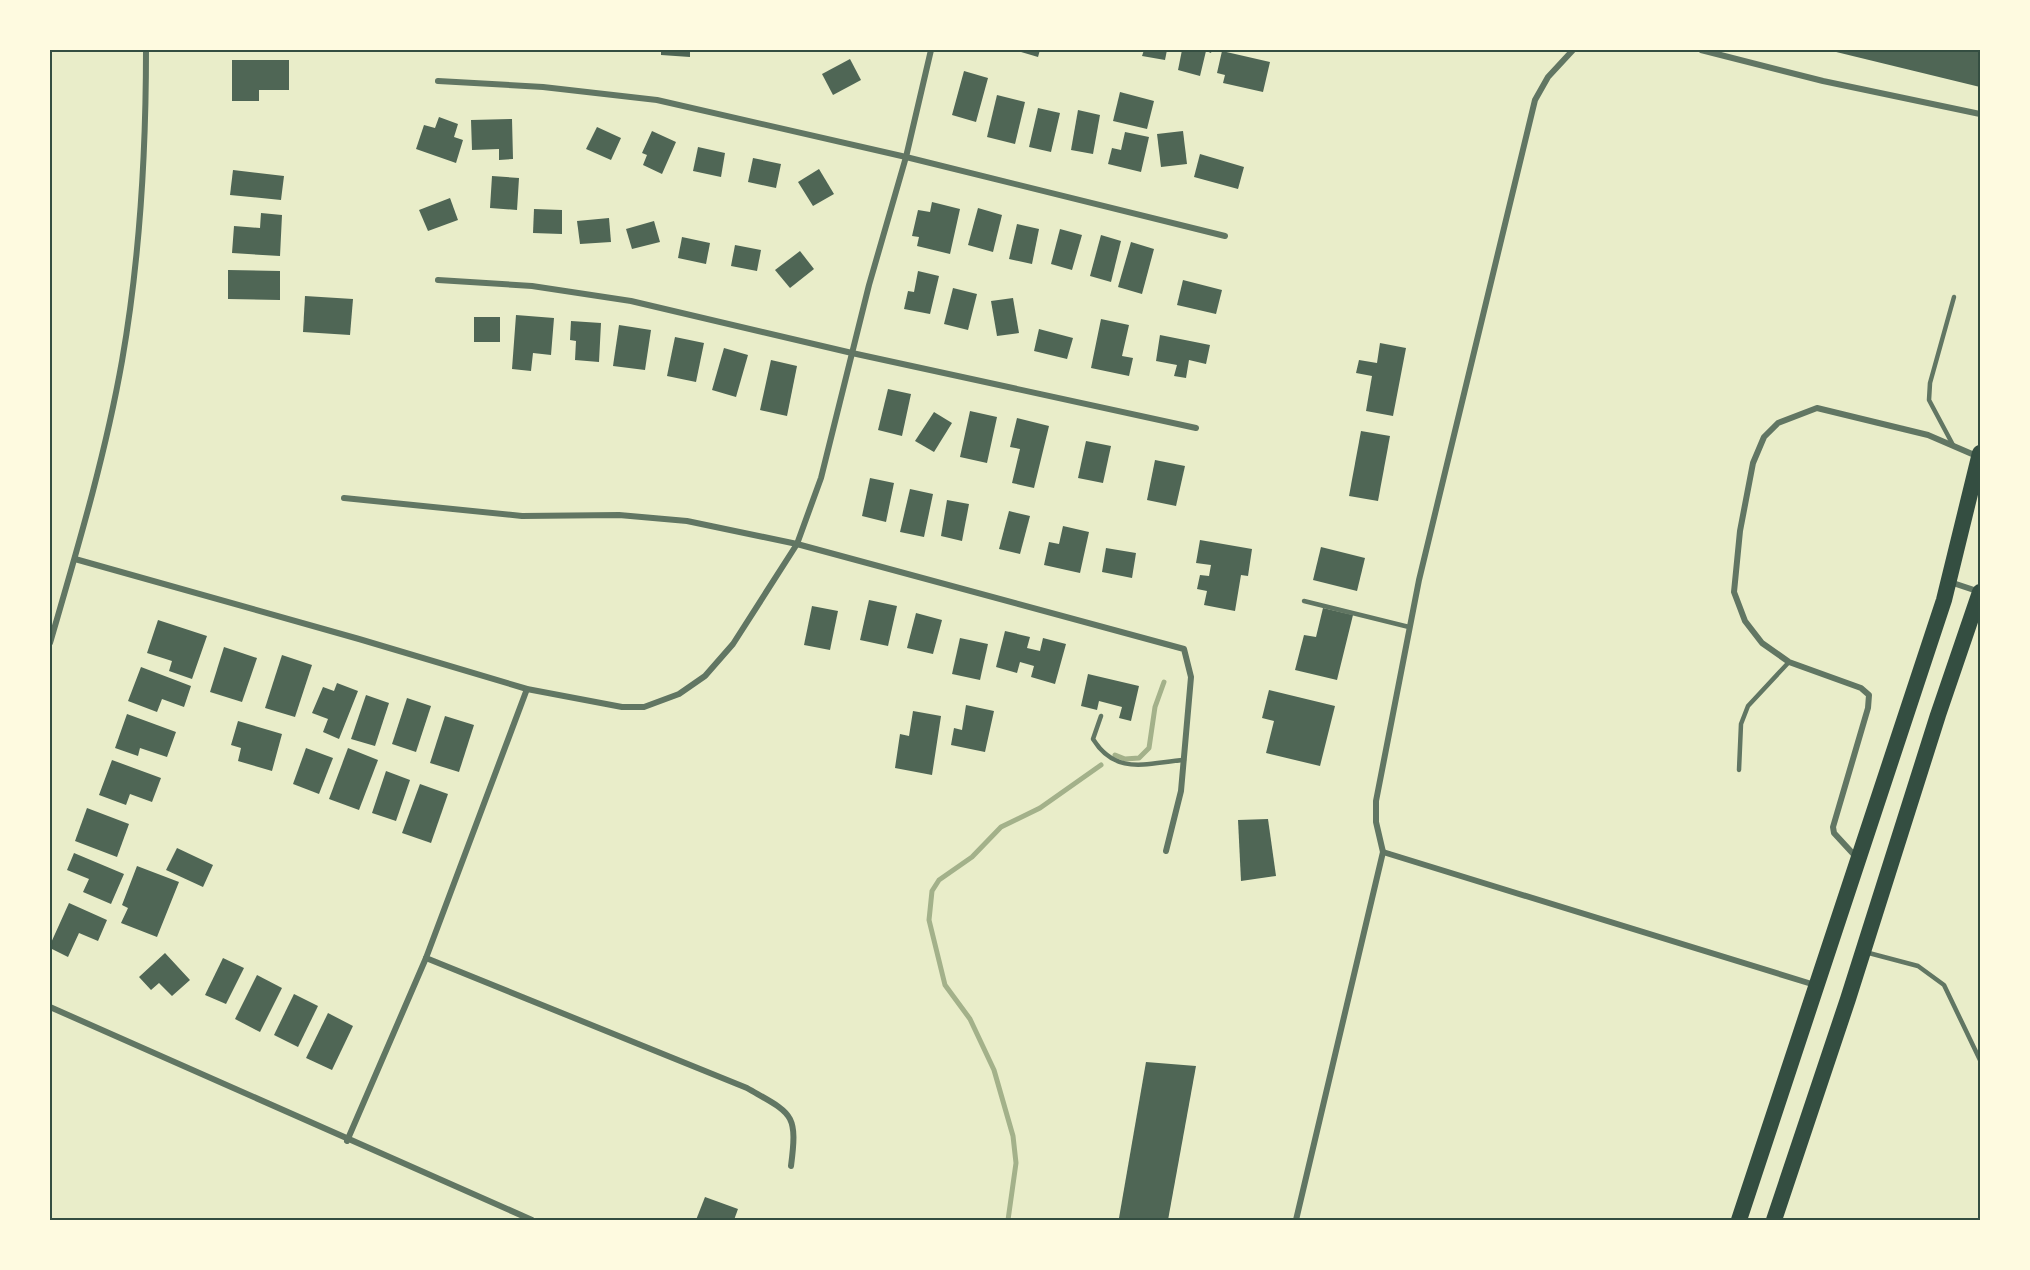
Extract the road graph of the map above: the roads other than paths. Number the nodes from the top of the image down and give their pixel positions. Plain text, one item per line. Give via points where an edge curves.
1 (146, 50) edge
2 (931, 50) edge
3 (1574, 50) edge
4 (1701, 50) edge
5 (438, 81) dead end
6 (1980, 114) edge
7 (906, 158) junction
8 (1225, 236) dead end
9 (438, 280) dead end
10 (1954, 297) dead end
11 (852, 353) junction
12 (1196, 428) dead end
13 (1953, 445) junction
14 (1980, 455) edge
15 (344, 498) dead end
16 (797, 544) junction
17 (75, 559) junction
18 (1949, 582) junction
19 (1980, 592) edge
20 (1304, 601) dead end
21 (1409, 627) junction
22 (50, 643) edge
23 (1790, 662) junction
24 (527, 689) junction
25 (1101, 716) dead end
26 (1184, 760) junction
27 (1739, 770) dead end
28 (1166, 851) dead end
29 (1383, 852) junction
30 (1857, 858) junction
31 (1863, 952) junction
32 (426, 958) junction
33 (1818, 986) junction
34 (50, 1007) edge
35 (1980, 1060) edge
36 (347, 1141) junction
37 (791, 1166) dead end
38 (532, 1221) edge
39 (1296, 1221) edge
40 (1739, 1221) edge
41 (1774, 1221) edge

1 - 17 street via 144,157 130,306 103,451
2 - 7 street
3 - 21 street via 1548,77 1535,100
4 - 6 street
5 - 7 street via 543,87 657,100
7 - 8 street
7 - 11 street
9 - 11 street via 532,286 631,301
10 - 13 lane via 1930,383 1929,400
11 - 12 street
11 - 16 street via 821,478
13 - 14 street
13 - 23 street via 1928,435 1817,408 1778,423 1764,437 1754,463 1740,531 1734,592 1745,621 1762,643
14 - 18 highway
15 - 16 street via 522,516 619,515 687,521
16 - 24 street via 734,644 705,676 679,694 644,706 622,707
16 - 26 street via 1184,649 1191,677
17 - 22 street
17 - 24 street
18 - 19 street
18 - 30 highway
19 - 31 highway
20 - 21 lane
21 - 29 street via 1376,801
23 - 27 lane via 1748,706 1741,724
23 - 30 street via 1869,694 1833,827
24 - 32 street
25 - 26 lane via 1093,739 1101,751 1121,764
26 - 28 street via 1181,792
29 - 33 street
29 - 39 street
30 - 33 highway
31 - 35 lane via 1918,966 1944,985
31 - 41 highway
32 - 36 street
32 - 37 street via 747,1088 782,1108 793,1122
33 - 40 highway
34 - 36 street
36 - 38 street

